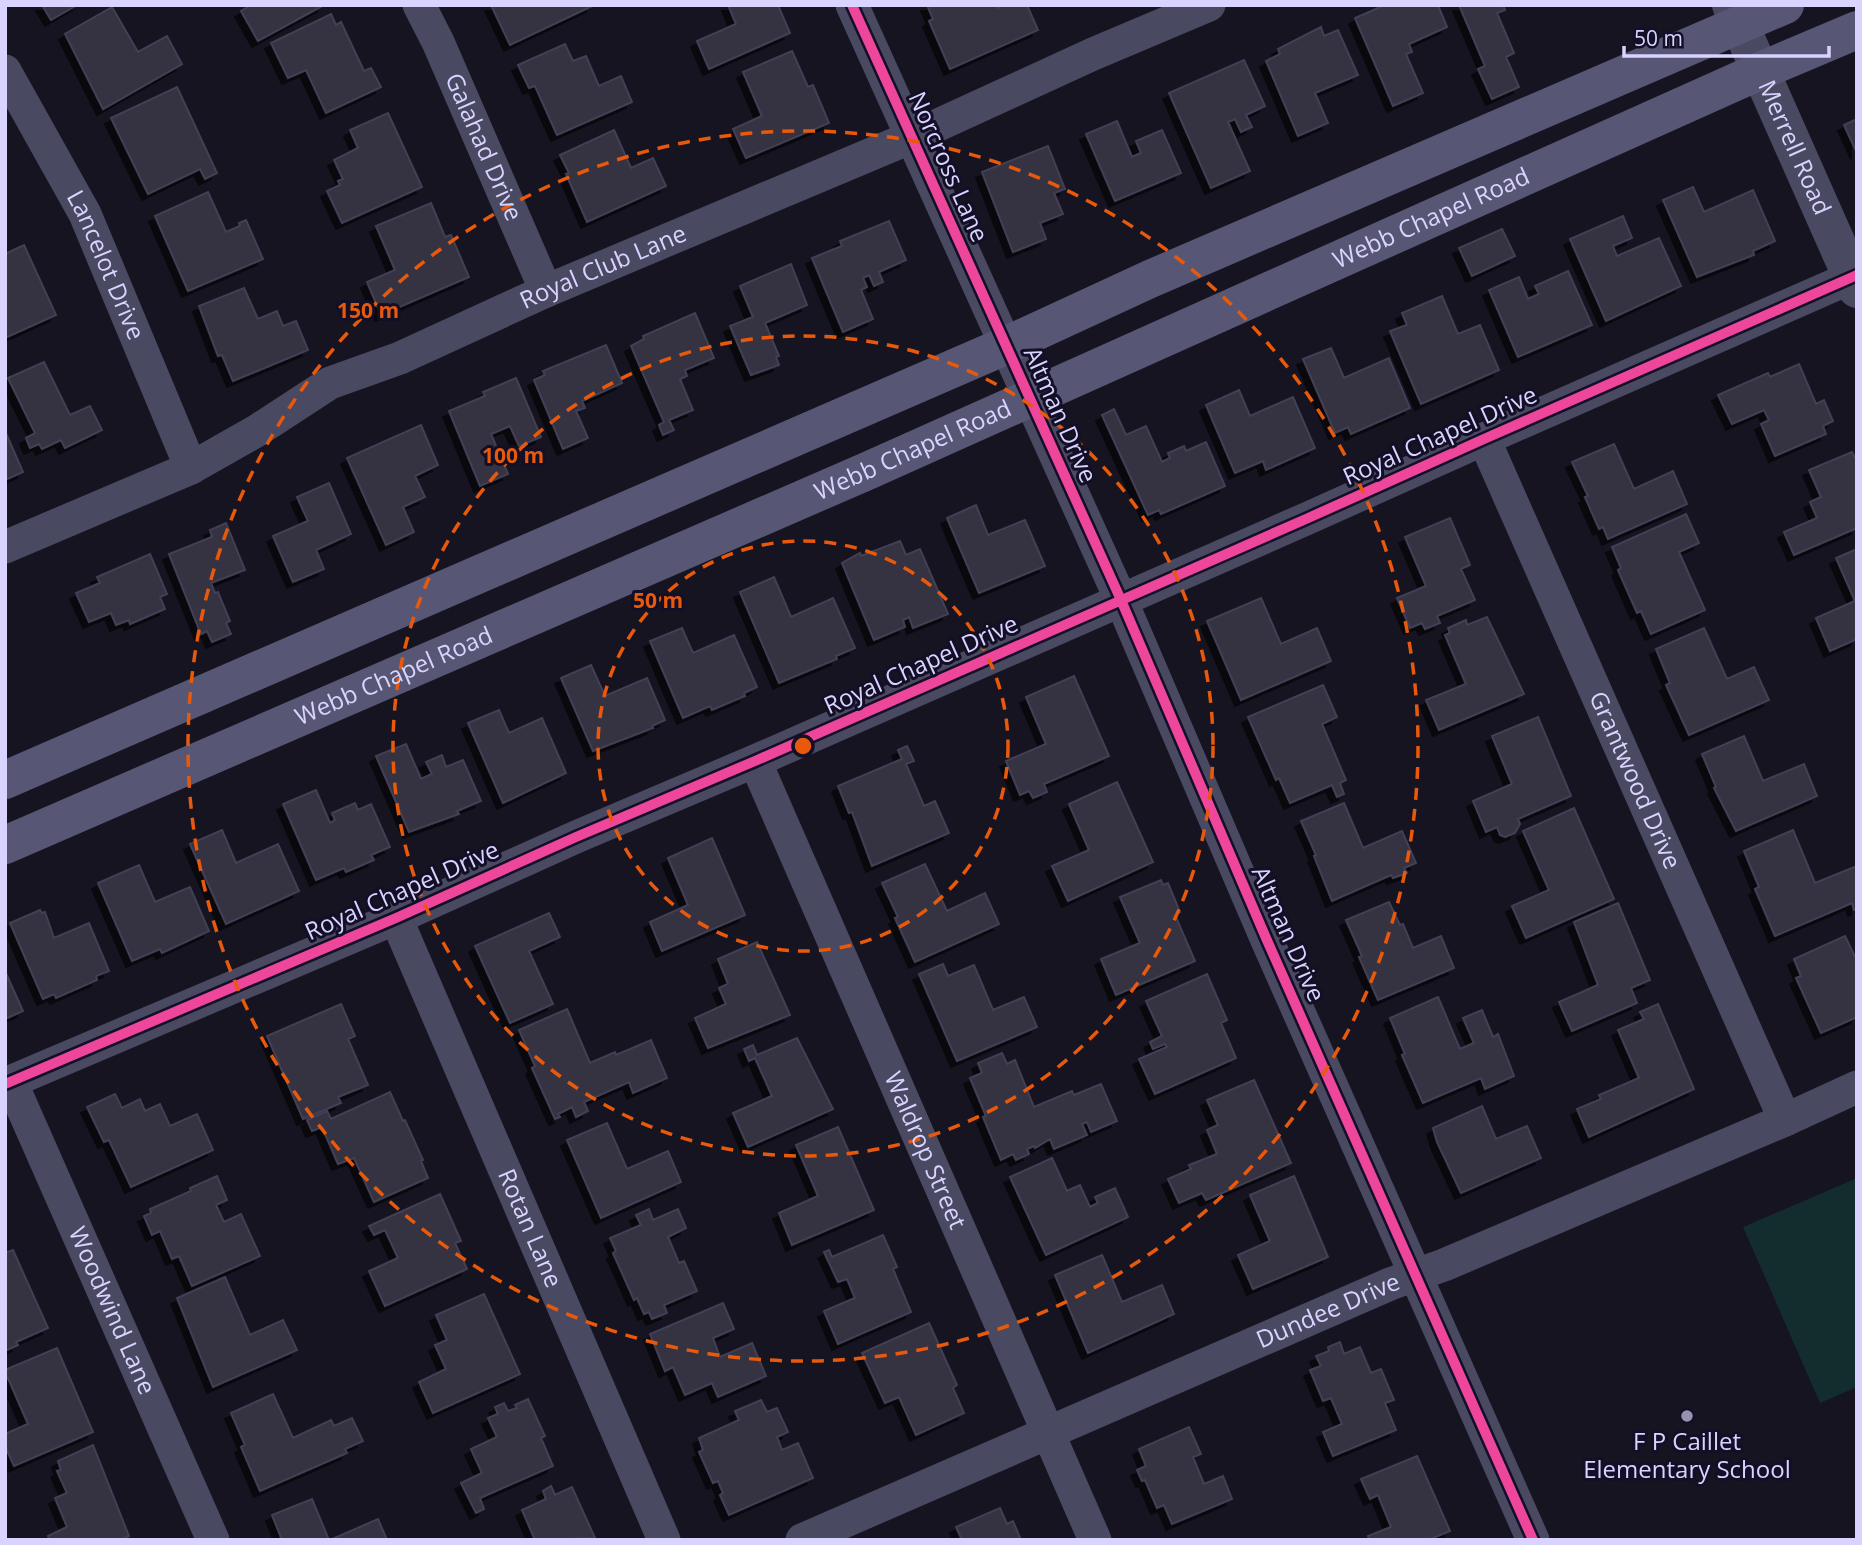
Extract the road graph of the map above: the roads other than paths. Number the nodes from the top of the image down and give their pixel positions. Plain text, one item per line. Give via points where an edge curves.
1 (419, 5) edge
2 (852, 5) edge
3 (1209, 5) edge
4 (1785, 5) edge
5 (1736, 15) edge
6 (1857, 30) edge
7 (5, 71) edge
8 (1760, 71) junction
9 (912, 137) junction
10 (1855, 280) edge
11 (546, 291) junction
12 (1005, 346) junction
13 (1029, 399) junction
14 (1483, 439) junction
15 (191, 468) junction
16 (5, 547) edge
17 (1121, 600) junction
18 (755, 761) junction
19 (5, 780) edge
20 (5, 845) edge
21 (396, 918) junction
22 (8, 1083) edge
23 (1857, 1087) edge
24 (1785, 1120) junction
25 (1416, 1275) junction
26 (1047, 1433) junction
27 (213, 1540) edge
28 (664, 1540) edge
29 (802, 1540) edge
30 (1094, 1540) edge
31 (1533, 1540) edge

1 - 11 street, Galahad Drive
2 - 9 street, Norcross Lane
3 - 9 street, Royal Club Lane
4 - 5 main road
5 - 8 street, Merrell Road
5 - 12 main road
6 - 8 main road, Webb Chapel Road
7 - 15 street, Lancelot Drive via 85,214
8 - 10 street, Merrell Road
8 - 13 main road, Webb Chapel Road
9 - 11 street, Royal Club Lane
9 - 12 street, Norcross Lane
10 - 14 street, Royal Chapel Drive
11 - 15 street, Royal Club Lane via 400,358 330,383
12 - 13 street, Altman Drive
12 - 19 main road
13 - 17 street, Altman Drive
13 - 20 main road, Webb Chapel Road
14 - 17 street, Royal Chapel Drive
14 - 24 street, Grantwood Drive
15 - 16 street, Royal Club Lane
17 - 18 street, Royal Chapel Drive
17 - 25 street, Altman Drive
18 - 21 street, Royal Chapel Drive
18 - 26 street, Waldrop Street
21 - 22 street, Royal Chapel Drive
21 - 28 street, Rotan Lane
22 - 27 street, Woodwind Lane
23 - 24 street, Dundee Drive
24 - 25 street, Dundee Drive
25 - 26 street, Dundee Drive
25 - 31 street, Altman Drive
26 - 29 street, Dundee Drive
26 - 30 street, Waldrop Street

